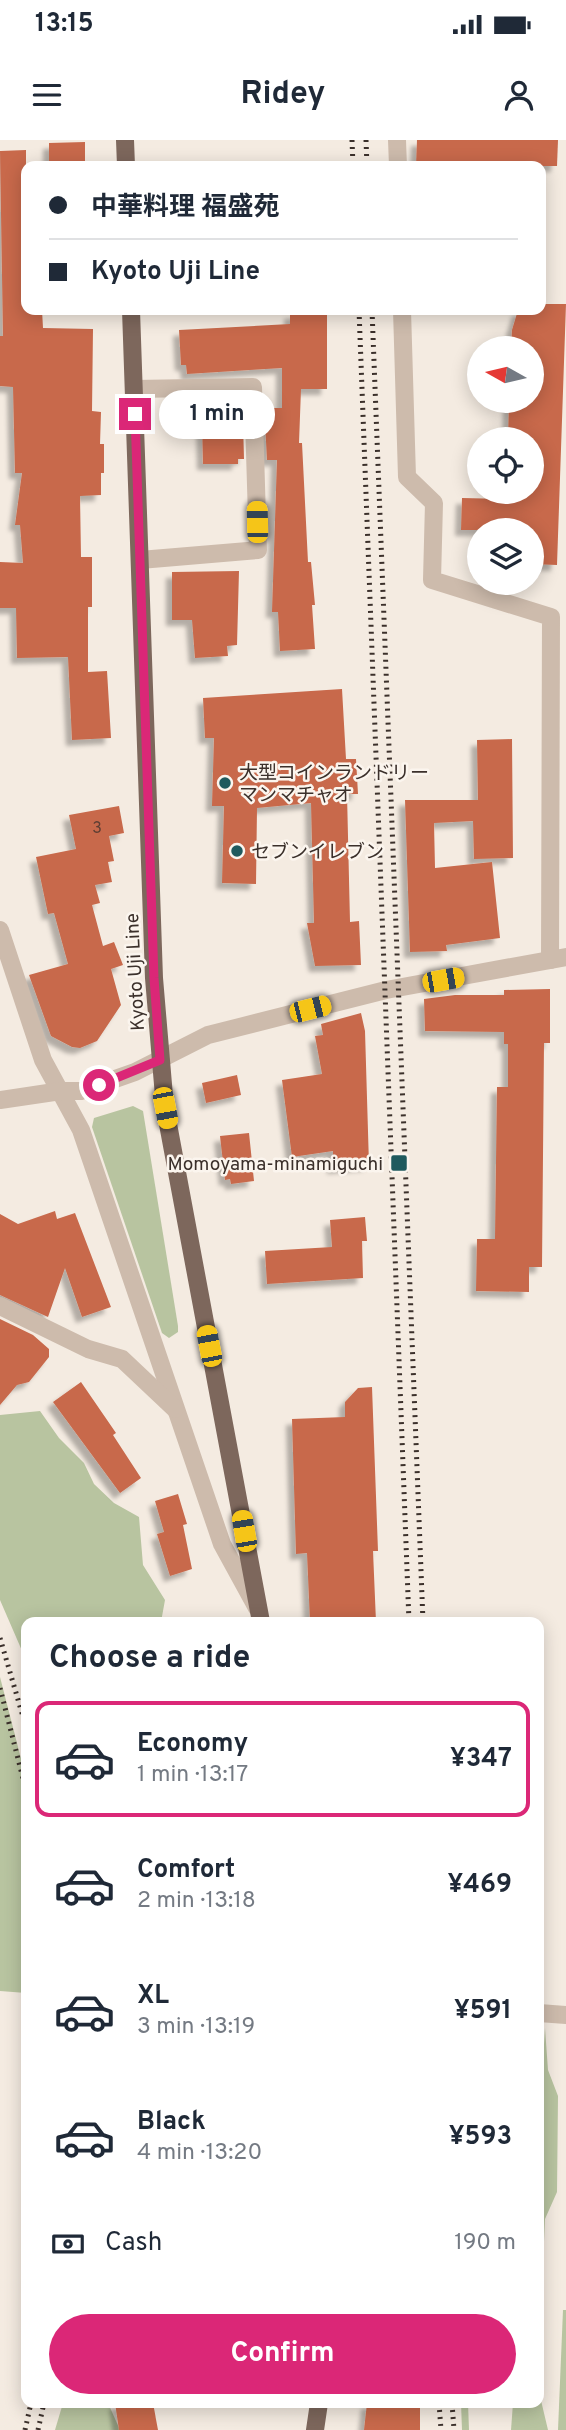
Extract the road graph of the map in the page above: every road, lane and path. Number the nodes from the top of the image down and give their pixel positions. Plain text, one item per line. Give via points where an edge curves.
1 (125, 140) edge
2 (397, 140) edge
3 (126, 161) edge
4 (398, 161) edge
5 (131, 315) edge
6 (402, 315) edge
7 (135, 389) junction
8 (140, 561) junction
9 (0, 930) edge
10 (558, 958) edge
11 (160, 1060) junction
12 (61, 1091) junction
13 (0, 1100) edge
14 (0, 1306) edge
15 (177, 1412) junction
16 (260, 1617) edge
17 (544, 2013) edge
18 (566, 2015) edge
19 (318, 2408) edge
20 (316, 2430) edge

1 - 3 main road
2 - 4 street
5 - 7 main road, Kyoto Uji Line
6 - 10 street via 407,477 434,503 432,580 551,617
7 - 8 main road, Kyoto Uji Line
7 - 8 street via 253,387 258,550
8 - 11 main road, Kyoto Uji Line
9 - 12 street via 43,1060
10 - 11 street via 387,990 208,1035
11 - 12 street via 81,1091
11 - 16 main road, Kyoto Uji Line via 165,1108
12 - 13 street
12 - 15 street via 81,1130
14 - 15 street via 88,1349 122,1359
15 - 16 street via 222,1544
17 - 18 street
19 - 20 main road

